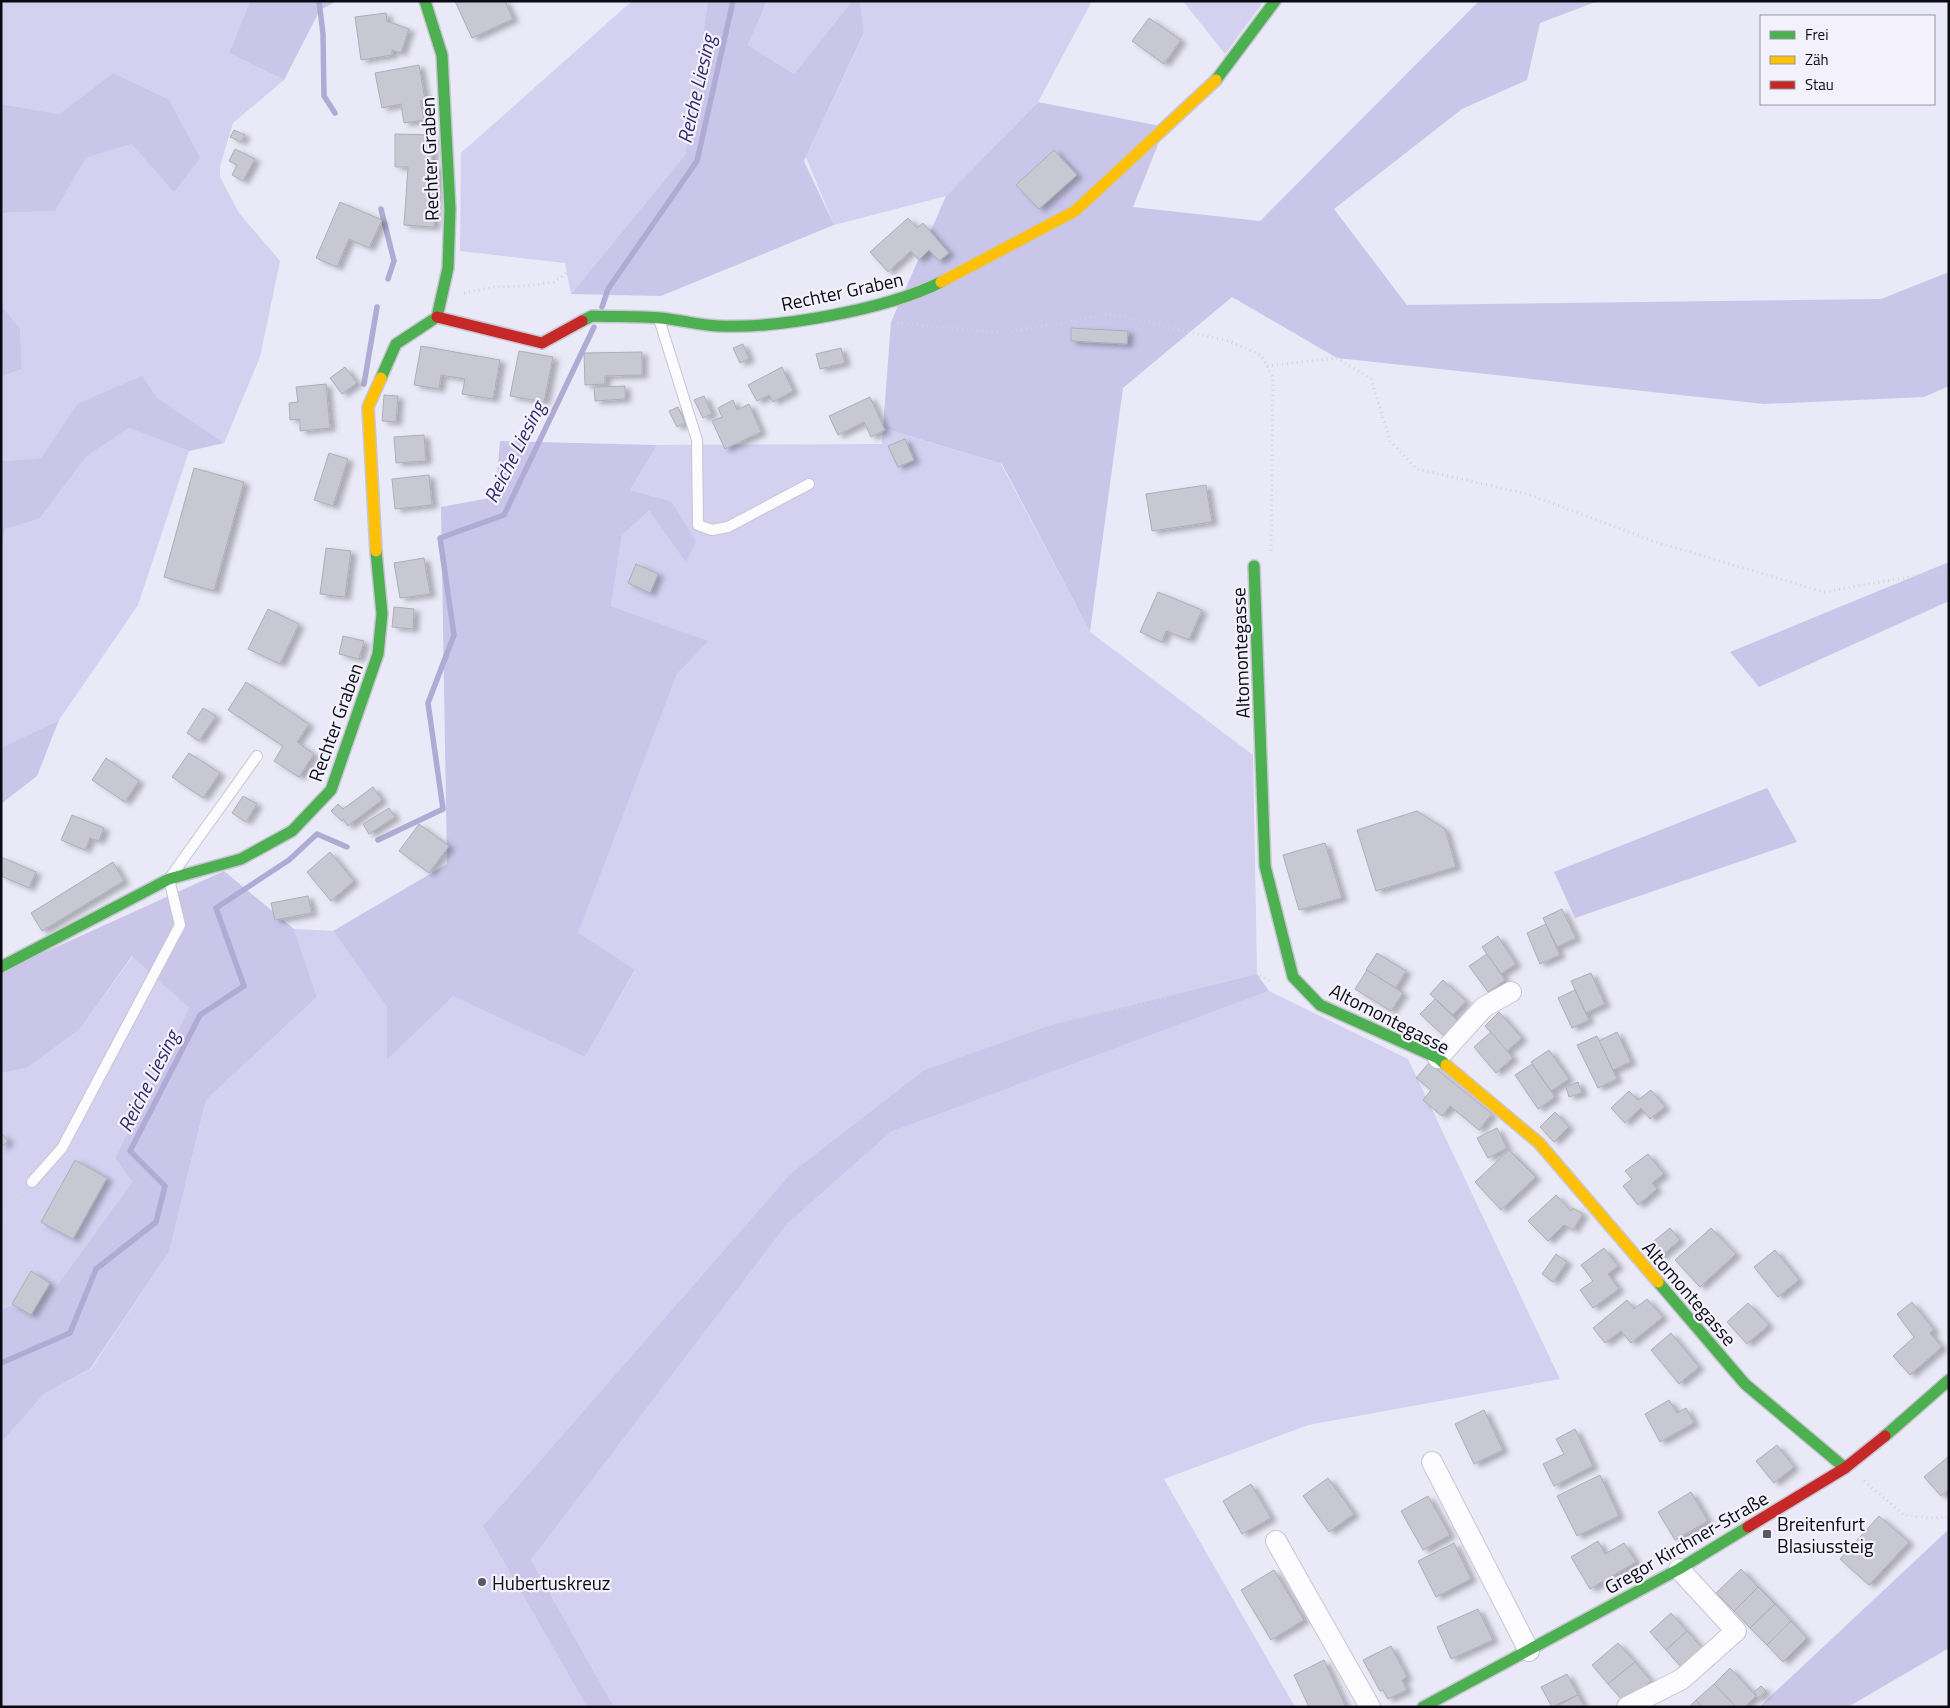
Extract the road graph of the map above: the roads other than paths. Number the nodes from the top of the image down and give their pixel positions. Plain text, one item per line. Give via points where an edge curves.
1 (426, 1) edge
2 (1275, 1) edge
3 (437, 317) junction
4 (659, 318) junction
5 (809, 484) dead end
6 (1254, 566) dead end
7 (257, 756) dead end
8 (169, 879) junction
9 (1, 967) edge
10 (1512, 992) dead end
11 (1438, 1058) junction
12 (32, 1182) road end
13 (1949, 1380) edge
14 (1432, 1462) dead end
15 (1845, 1468) junction
16 (1276, 1541) dead end
17 (1679, 1569) junction
18 (1529, 1651) junction
19 (1370, 1707) edge
20 (1423, 1707) edge
21 (1627, 1707) edge

1 - 3 street, Rechter Graben via 442,55 450,209 448,268
2 - 4 street, Rechter Graben via 1219,77 1075,211 923,291 842,313 779,322 718,326
3 - 4 street, Rechter Graben via 542,343 592,316
3 - 8 street, Rechter Graben via 396,344 368,407 372,509 382,614 378,654 331,790 292,831 241,859
4 - 5 lane via 697,440 698,525 712,530 728,527
6 - 11 street, Altomontegasse via 1266,866 1293,978 1320,1005
7 - 8 lane
8 - 9 street, Rechter Graben
8 - 12 lane via 180,925 62,1148
10 - 11 street via 1484,1007
11 - 15 street, Altomontegasse via 1539,1143 1745,1384
13 - 15 street, Gregor Kirchner-Straße
14 - 18 street
15 - 17 street, Gregor Kirchner-Straße
16 - 19 street
17 - 18 street, Gregor Kirchner-Straße
17 - 21 street via 1736,1631 1682,1679
18 - 20 street, Gregor Kirchner-Straße

